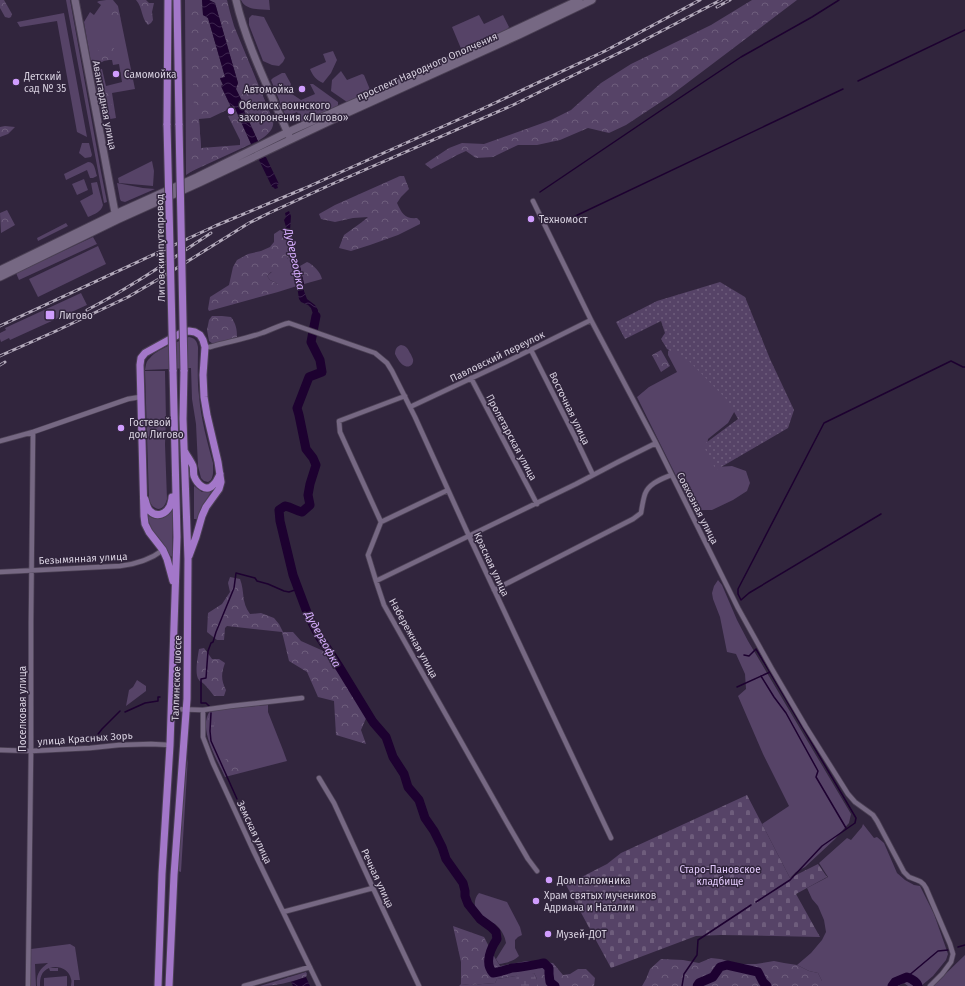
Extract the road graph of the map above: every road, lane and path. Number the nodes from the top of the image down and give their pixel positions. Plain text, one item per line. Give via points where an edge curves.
1 (76, 0) edge
2 (168, 0) edge
3 (178, 0) edge
4 (236, 0) edge
5 (579, 0) edge
6 (592, 0) edge
7 (289, 136) junction
8 (533, 201) dead end
9 (116, 217) junction
10 (0, 270) edge
11 (0, 277) edge
12 (591, 320) junction
13 (205, 347) junction
14 (531, 350) junction
15 (172, 370) joint
16 (184, 370) joint
17 (471, 378) junction
18 (405, 396) junction
19 (137, 398) junction
20 (410, 407) junction
21 (33, 432) junction
22 (0, 441) edge
23 (656, 443) junction
24 (184, 450) junction
25 (220, 473) junction
26 (593, 475) junction
27 (671, 475) junction
28 (175, 479) junction
29 (448, 490) junction
30 (143, 495) junction
31 (537, 504) junction
32 (381, 522) junction
33 (469, 536) junction
34 (164, 550) junction
35 (188, 559) junction
36 (31, 570) junction
37 (0, 572) edge
38 (376, 581) junction
39 (494, 590) junction
40 (175, 593) junction
41 (302, 698) dead end
42 (171, 709) junction
43 (186, 710) junction
44 (203, 710) junction
45 (170, 744) junction
46 (0, 750) edge
47 (32, 751) junction
48 (320, 778) dead end
49 (611, 838) dead end
50 (536, 871) dead end
51 (373, 888) junction
52 (284, 912) junction
53 (310, 967) junction
54 (28, 986) edge
55 (158, 986) edge
56 (169, 986) edge
57 (244, 986) edge
58 (319, 986) edge
59 (419, 986) edge
60 (930, 986) edge

1 - 9 main road, Авангардная улица
2 - 15 main road, Лиговский путепровод, bridge via 167,125
3 - 16 main road, Лиговский путепровод, bridge
4 - 7 main road via 241,20
5 - 7 main road, проспект Народного Ополчения
6 - 7 main road, проспект Народного Ополчения via 347,113
7 - 9 main road, проспект Народного Ополчения via 248,155 199,183
8 - 12 street, Совхозная улица
9 - 10 main road
9 - 11 main road
12 - 14 street, Павловский переулок
12 - 23 street, Совхозная улица
13 - 18 street, Красная улица via 251,337 289,323 381,357 392,371
13 - 19 main road via 200,335 189,331 145,353 141,358
13 - 25 main road via 204,397
14 - 17 street, Павловский переулок
14 - 26 street, Восточная улица
15 - 28 main road, Таллинское шоссе
16 - 24 main road, Таллинское шоссе
17 - 20 street, Павловский переулок
17 - 31 street, Пролетарская улица
18 - 20 street, Красная улица
18 - 32 street via 339,421 340,432
19 - 21 street
19 - 30 main road
20 - 29 street, Красная улица
21 - 22 street
21 - 36 street, Поселковая улица
23 - 26 street
23 - 27 street, Совхозная улица
24 - 25 main road via 193,466 194,476 201,486 212,486
24 - 35 main road, Таллинское шоссе
25 - 35 main road via 219,489 206,506
26 - 31 street
27 - 39 street via 647,489 641,513 633,519
27 - 60 street, Совхозная улица via 738,608 806,727 848,794 873,815 904,872 924,884 953,954 951,962
28 - 30 main road via 171,504 164,513 159,515 150,511
28 - 40 main road, Таллинское шоссе
29 - 32 street
29 - 33 street, Красная улица
30 - 34 main road via 145,524
31 - 33 street
32 - 38 street, Набережная улица via 368,555
33 - 38 street
33 - 39 street, Красная улица
34 - 36 street, Безымянная улица via 135,564
34 - 40 main road
35 - 43 main road, Таллинское шоссе
36 - 37 street, Безымянная улица
36 - 47 street, Поселковая улица
38 - 50 street, Набережная улица via 384,605
39 - 49 street, Красная улица
40 - 42 main road, Таллинское шоссе
41 - 44 street
42 - 43 street
42 - 45 main road, Таллинское шоссе
43 - 44 street
43 - 56 main road, Таллинское шоссе
44 - 52 street, Земская улица via 203,738 213,763
45 - 47 street, улица Красных Зорь
45 - 55 main road, Таллинское шоссе
46 - 47 street, улица Красных Зорь
47 - 54 street, Поселковая улица
48 - 51 street, Речная улица
51 - 52 street
51 - 59 street, Речная улица
52 - 53 street, Земская улица
53 - 57 street
53 - 58 street, Земская улица

